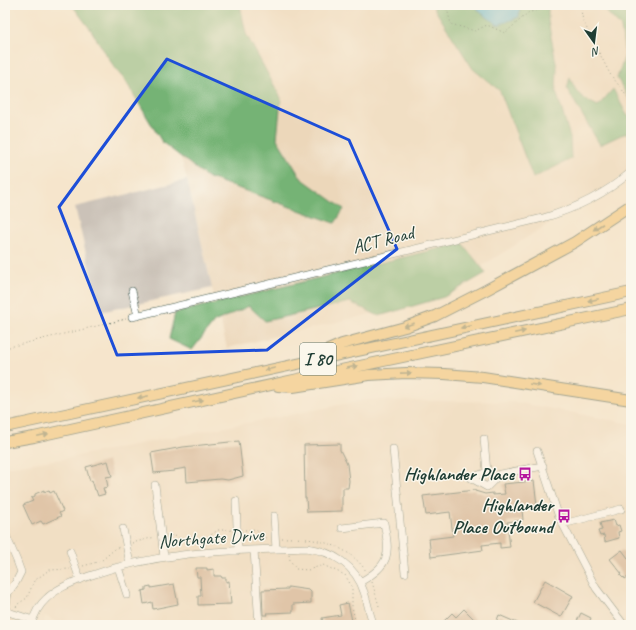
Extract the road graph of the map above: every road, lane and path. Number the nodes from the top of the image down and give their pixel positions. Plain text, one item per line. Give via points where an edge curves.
1 (446, 5) edge
2 (544, 5) edge
3 (580, 5) edge
4 (631, 106) edge
5 (631, 172) edge
6 (631, 205) edge
7 (132, 291) dead end
8 (631, 292) edge
9 (631, 309) edge
10 (135, 317) junction
11 (5, 348) edge
12 (296, 364) junction
13 (270, 385) junction
14 (631, 400) edge
15 (5, 427) edge
16 (484, 439) dead end
17 (5, 442) edge
18 (393, 450) dead end
19 (538, 451) dead end
20 (543, 466) junction
21 (487, 472) junction
22 (500, 474) junction
23 (155, 486) dead end
24 (236, 501) dead end
25 (620, 509) dead end
26 (274, 516) dead end
27 (563, 524) junction
28 (342, 528) dead end
29 (123, 529) dead end
30 (5, 533) edge
31 (276, 549) junction
32 (288, 549) junction
33 (254, 550) junction
34 (70, 551) dead end
35 (238, 551) junction
36 (164, 557) junction
37 (130, 564) junction
38 (118, 567) junction
39 (405, 573) dead end
40 (80, 580) junction
41 (360, 582) junction
42 (127, 595) dead end
43 (5, 611) edge
44 (32, 622) edge
45 (259, 625) edge
46 (356, 625) edge
47 (374, 625) edge
48 (624, 625) edge

1 - 2 path via 451,24 475,31 487,25 506,33 529,12 538,11
3 - 4 path via 583,21 610,74
5 - 10 street, ACT Road via 605,191 557,214
6 -> 12 highway via 575,242 435,316 342,344
7 - 10 street
8 -> 12 highway, I 80
13 -> 9 highway, I 80
10 - 11 path
12 -> 15 highway, I 80
13 -> 14 highway via 293,387 369,375 444,374 483,377
17 -> 13 highway, I 80
16 - 21 street
18 - 39 street
19 - 20 street
20 - 22 street
20 - 27 street
21 - 22 street
21 - 22 street via 471,478 486,487
23 - 36 street
24 - 35 street
25 - 27 street
26 - 31 street
27 - 48 street via 596,588
28 - 41 street via 384,523 389,546 384,564
29 - 37 street
30 - 43 street via 21,572 8,593
31 - 32 street, Northgate Drive
31 - 33 street, Northgate Drive
32 - 41 street, Northgate Drive via 315,549 333,555 349,566
32 - 46 path via 290,560 296,569 308,570 323,565 345,574 352,587
33 - 35 street, Northgate Drive
33 - 45 street
34 - 40 street
35 - 36 street, Northgate Drive
36 - 37 street, Northgate Drive
37 - 38 street, Northgate Drive
38 - 40 street, Northgate Drive
38 - 42 street
40 - 44 street, Northgate Drive via 54,592 39,606
41 - 47 street, Northgate Drive
43 - 44 street

